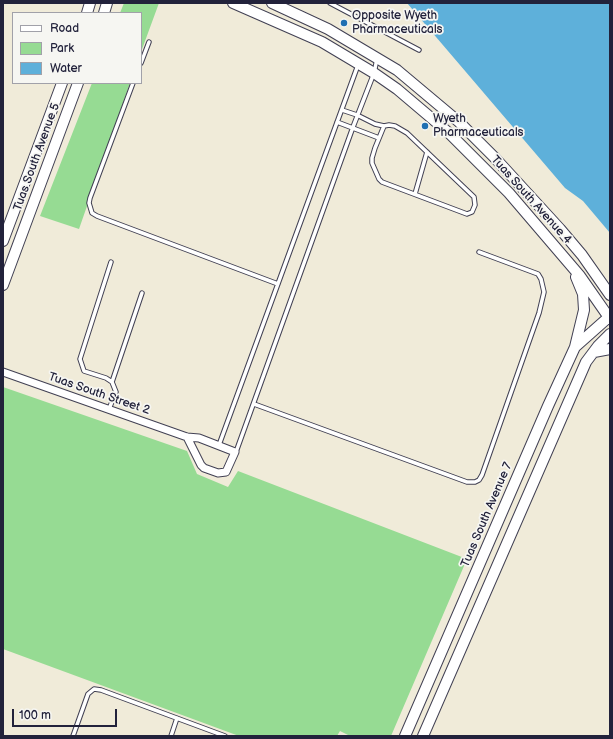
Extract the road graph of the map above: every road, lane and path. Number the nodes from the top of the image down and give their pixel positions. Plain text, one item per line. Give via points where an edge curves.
1 (233, 3) edge
2 (272, 3) edge
3 (330, 3) edge
4 (149, 42) dead end
5 (419, 50) dead end
6 (377, 58) junction
7 (142, 60) edge
8 (359, 64) junction
9 (374, 73) junction
10 (62, 84) edge
11 (78, 84) edge
12 (133, 84) edge
13 (342, 110) junction
14 (358, 116) junction
15 (337, 122) junction
16 (384, 126) junction
17 (353, 127) junction
18 (379, 138) junction
19 (428, 152) junction
20 (415, 194) junction
21 (3, 241) edge
22 (479, 252) dead end
23 (110, 262) dead end
24 (572, 267) junction
25 (278, 284) junction
26 (3, 285) edge
27 (142, 293) dead end
28 (610, 295) edge
29 (610, 317) edge
30 (610, 334) edge
31 (575, 347) junction
32 (610, 349) edge
33 (594, 352) junction
34 (3, 372) edge
35 (112, 382) junction
36 (254, 404) junction
37 (110, 409) junction
38 (187, 437) junction
39 (219, 445) junction
40 (235, 452) junction
41 (177, 718) junction
42 (73, 736) edge
43 (171, 736) edge
44 (225, 736) edge
45 (405, 736) edge
46 (423, 736) edge

1 - 8 street, Tuas South Avenue 4 via 322,42
2 - 6 street, Tuas South Avenue 4 via 328,29
3 - 5 lane
4 - 7 lane
6 - 9 lane
6 - 28 street, Tuas South Avenue 4 via 397,70 459,122 495,158 582,255
8 - 9 street, Tuas South Avenue 4
8 - 13 lane
9 - 14 lane
9 - 24 street, Tuas South Avenue 4 via 449,133 485,168
10 - 21 street, Tuas South Avenue 5
11 - 26 street, Tuas South Avenue 5
12 - 25 lane via 90,198 92,213
13 - 14 lane
13 - 15 lane
14 - 16 lane
14 - 17 lane
15 - 17 lane
15 - 25 lane
16 - 18 lane
16 - 19 lane via 395,126 407,133
17 - 18 lane
17 - 36 lane
18 - 20 lane via 372,163 379,179
19 - 20 lane
19 - 20 lane via 474,197 475,205 472,212 467,214
22 - 36 lane via 538,274 544,292 539,313 479,480 467,482
23 - 35 lane via 80,359 84,371
24 - 29 street, Tuas South Avenue 4
24 - 31 street via 584,302
25 - 39 lane
27 - 35 lane
29 - 31 street, Tuas South Avenue 7
30 - 33 street
31 - 45 street, Tuas South Avenue 7
32 - 33 street
33 - 46 street via 586,362
34 - 37 street, Tuas South Street 2
35 - 37 lane via 116,392
36 - 40 lane
37 - 38 street, Tuas South Street 2
38 - 39 street, Tuas South Street 2
38 - 40 street via 204,468 226,472
39 - 40 street, Tuas South Street 2
41 - 42 lane via 94,689 88,694
41 - 43 lane
41 - 44 lane

